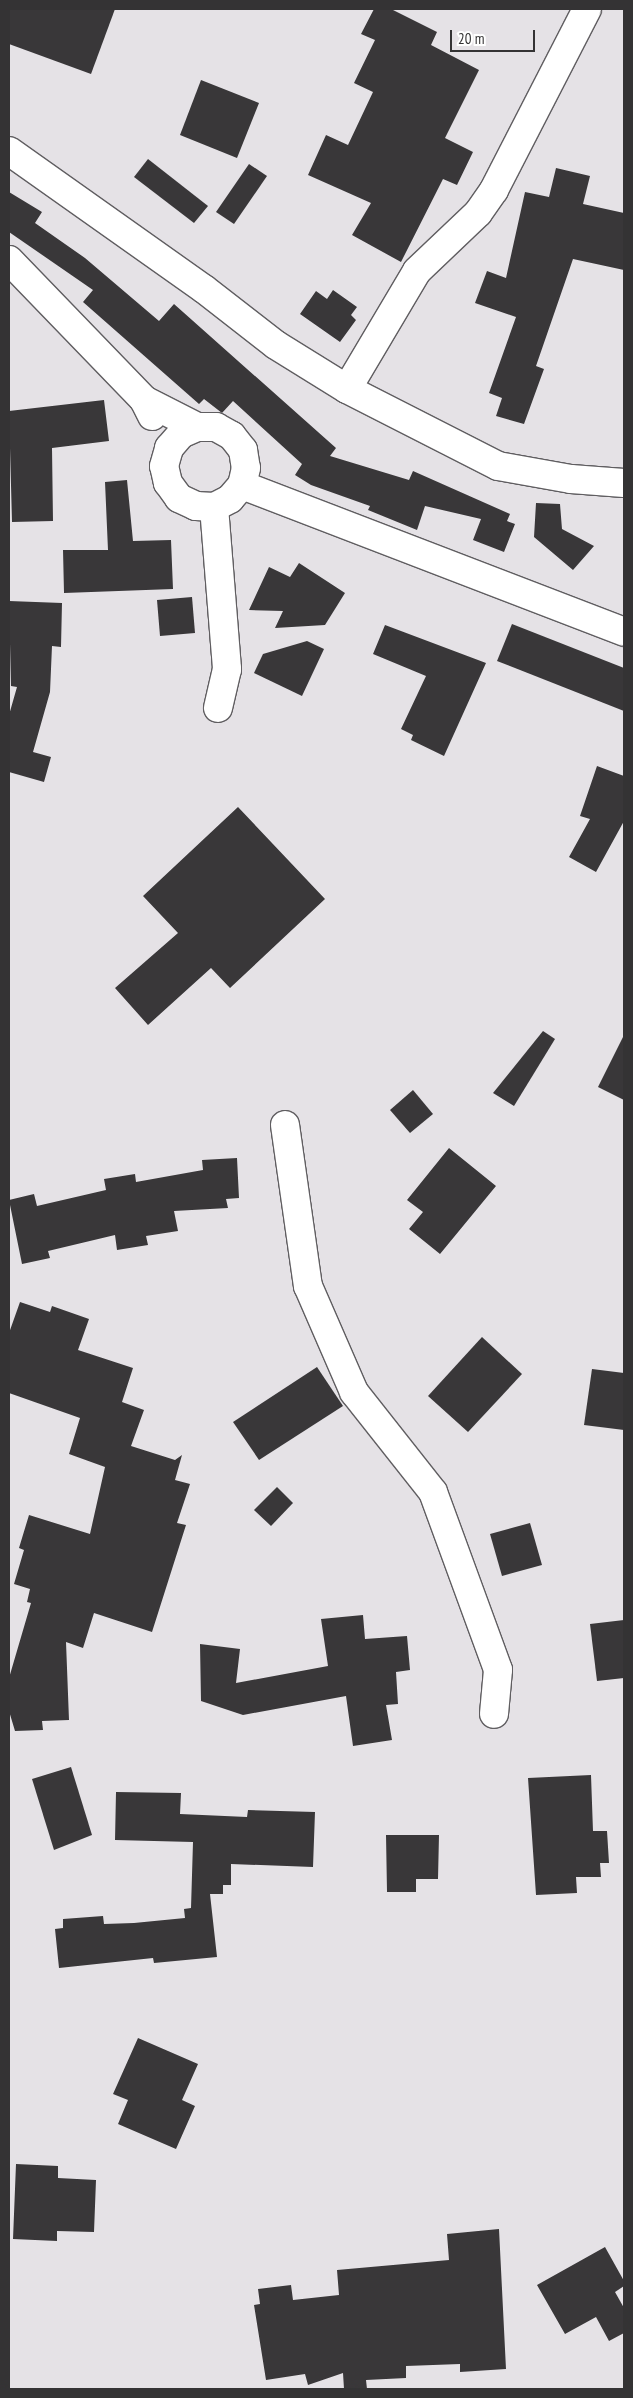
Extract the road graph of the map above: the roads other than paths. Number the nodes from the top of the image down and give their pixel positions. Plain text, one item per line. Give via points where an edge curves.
1 (587, 9) edge
2 (9, 151) edge
3 (9, 260) edge
4 (347, 389) junction
5 (144, 400) junction
6 (197, 427) junction
7 (169, 448) junction
8 (624, 483) edge
9 (242, 486) junction
10 (214, 507) junction
11 (624, 632) edge
12 (218, 708) dead end
13 (286, 1125) dead end
14 (494, 1714) dead end

1 - 4 street via 494,190 478,214 417,271
2 - 4 street via 204,289 276,345
3 - 5 street
4 - 8 street via 498,466 571,480
5 - 6 street
5 - 7 street
6 - 7 street via 181,434
6 - 9 street via 216,427 232,436 243,450 246,468
7 - 10 street via 164,466 168,483 179,498 196,506
9 - 10 street via 230,499
9 - 11 street
10 - 12 street via 227,669
13 - 14 street via 308,1286 354,1392 433,1492 498,1670

